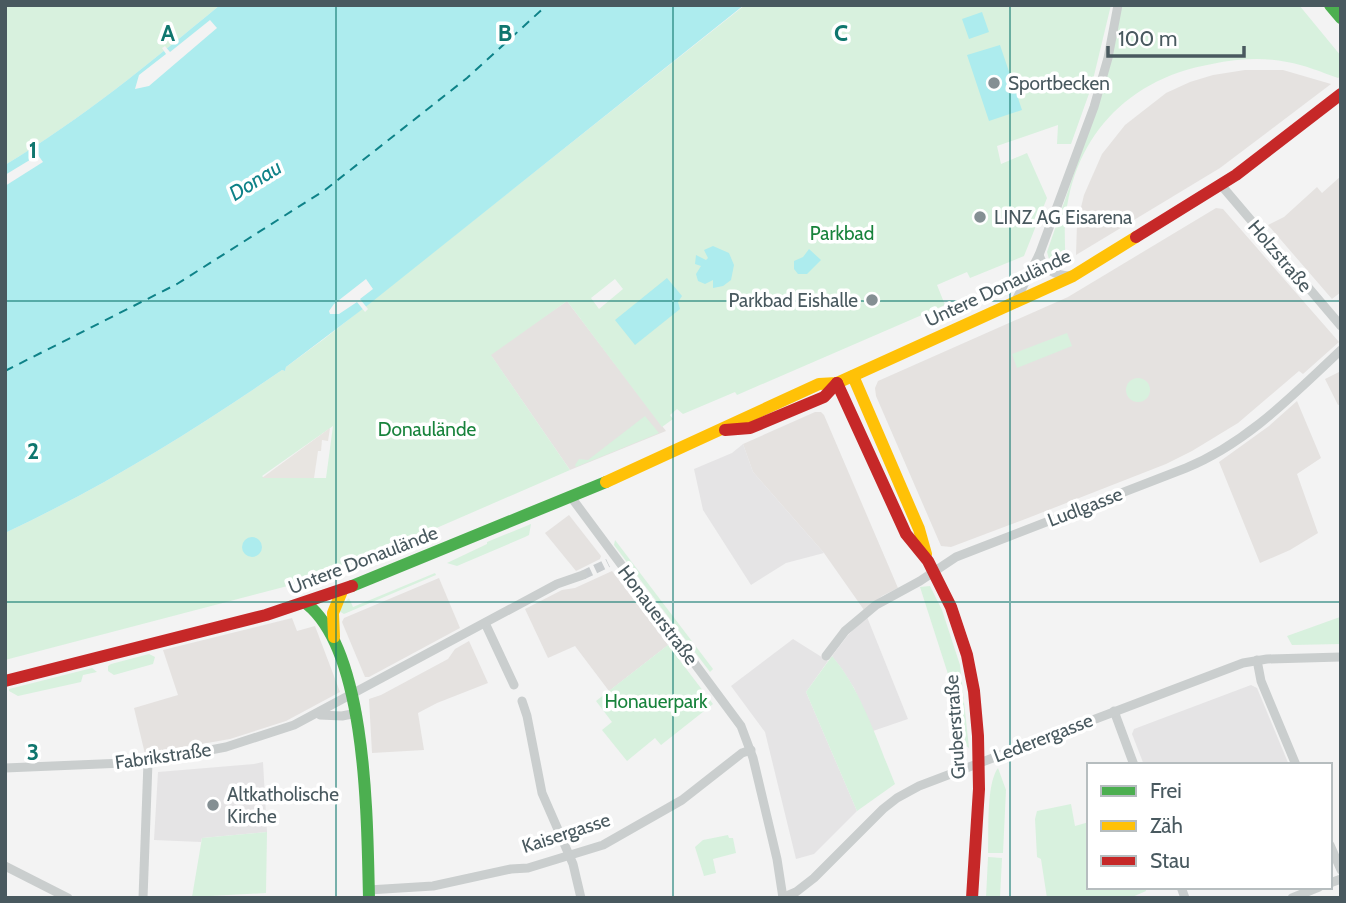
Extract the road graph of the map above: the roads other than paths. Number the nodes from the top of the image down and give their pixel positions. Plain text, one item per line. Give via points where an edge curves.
1 (1118, 5) edge
2 (1330, 5) edge
3 (1341, 18) edge
4 (1341, 94) edge
5 (1220, 185) junction
6 (1039, 255) junction
7 (1073, 276) junction
8 (1013, 305) junction
9 (1341, 326) edge
10 (1341, 351) edge
11 (853, 376) junction
12 (837, 383) junction
13 (571, 496) junction
14 (930, 566) junction
15 (583, 575) tunnel mouth
16 (342, 591) junction
17 (307, 604) junction
18 (485, 623) junction
19 (335, 640) junction
20 (826, 656) dead end
21 (1341, 657) edge
22 (1257, 660) junction
23 (5, 681) edge
24 (514, 685) dead end
25 (353, 694) junction
26 (522, 701) dead end
27 (1114, 711) junction
28 (357, 713) junction
29 (315, 715) junction
30 (751, 750) junction
31 (148, 761) junction
32 (979, 763) junction
33 (1133, 763) edge
34 (1296, 763) edge
35 (5, 768) edge
36 (1332, 850) edge
37 (569, 856) junction
38 (5, 866) edge
39 (1341, 870) edge
40 (1314, 889) edge
41 (368, 894) edge
42 (68, 898) edge
43 (143, 898) edge
44 (581, 898) edge
45 (783, 898) edge
46 (972, 898) edge
47 (1292, 898) edge

1 - 6 street via 1101,85
2 - 3 main road
4 - 5 main road, Untere Donaulände
5 - 7 main road, Untere Donaulände
5 - 9 street, Holzstraße
6 - 7 street via 1050,271
6 - 8 street
7 - 8 main road, Untere Donaulände
8 - 11 main road, Untere Donaulände
10 - 14 street, Ludlgasse via 1263,422 1212,457
11 - 12 main road, Untere Donaulände
11 - 14 main road, Gruberstraße via 919,529
12 - 13 main road, Untere Donaulände via 819,384
12 - 14 main road, Gruberstraße via 906,534
13 - 16 main road, Untere Donaulände
13 - 30 street, Honauerstraße via 611,561 735,717
14 - 20 street, Ludlgasse via 920,581 859,618
14 - 32 main road, Gruberstraße via 967,655
15 - 18 street, Fabrikstraße
16 - 17 main road, Untere Donaulände
16 - 19 main road via 332,616
17 - 19 main road
17 - 23 main road, Untere Donaulände
18 - 24 street
18 - 25 street, Fabrikstraße
19 - 25 main road, Kaisergasse
21 - 22 street, Lederergasse
22 - 27 street, Lederergasse
22 - 34 street via 1261,681
25 - 28 main road, Kaisergasse
25 - 29 street, Fabrikstraße
26 - 37 street via 542,793
27 - 32 street, Lederergasse
27 - 33 street
28 - 29 street, Fabrikstraße
28 - 41 main road, Kaisergasse via 365,774
29 - 31 street, Fabrikstraße via 226,747
30 - 37 street, Kaisergasse via 660,815 603,845
30 - 45 street, Honauerstraße
31 - 35 street, Fabrikstraße
31 - 43 street
32 - 45 street, Lederergasse via 897,798 814,878
32 - 46 main road, Gruberstraße
36 - 39 street
37 - 41 street, Kaisergasse via 433,886
37 - 44 street
38 - 42 street
40 - 47 street

